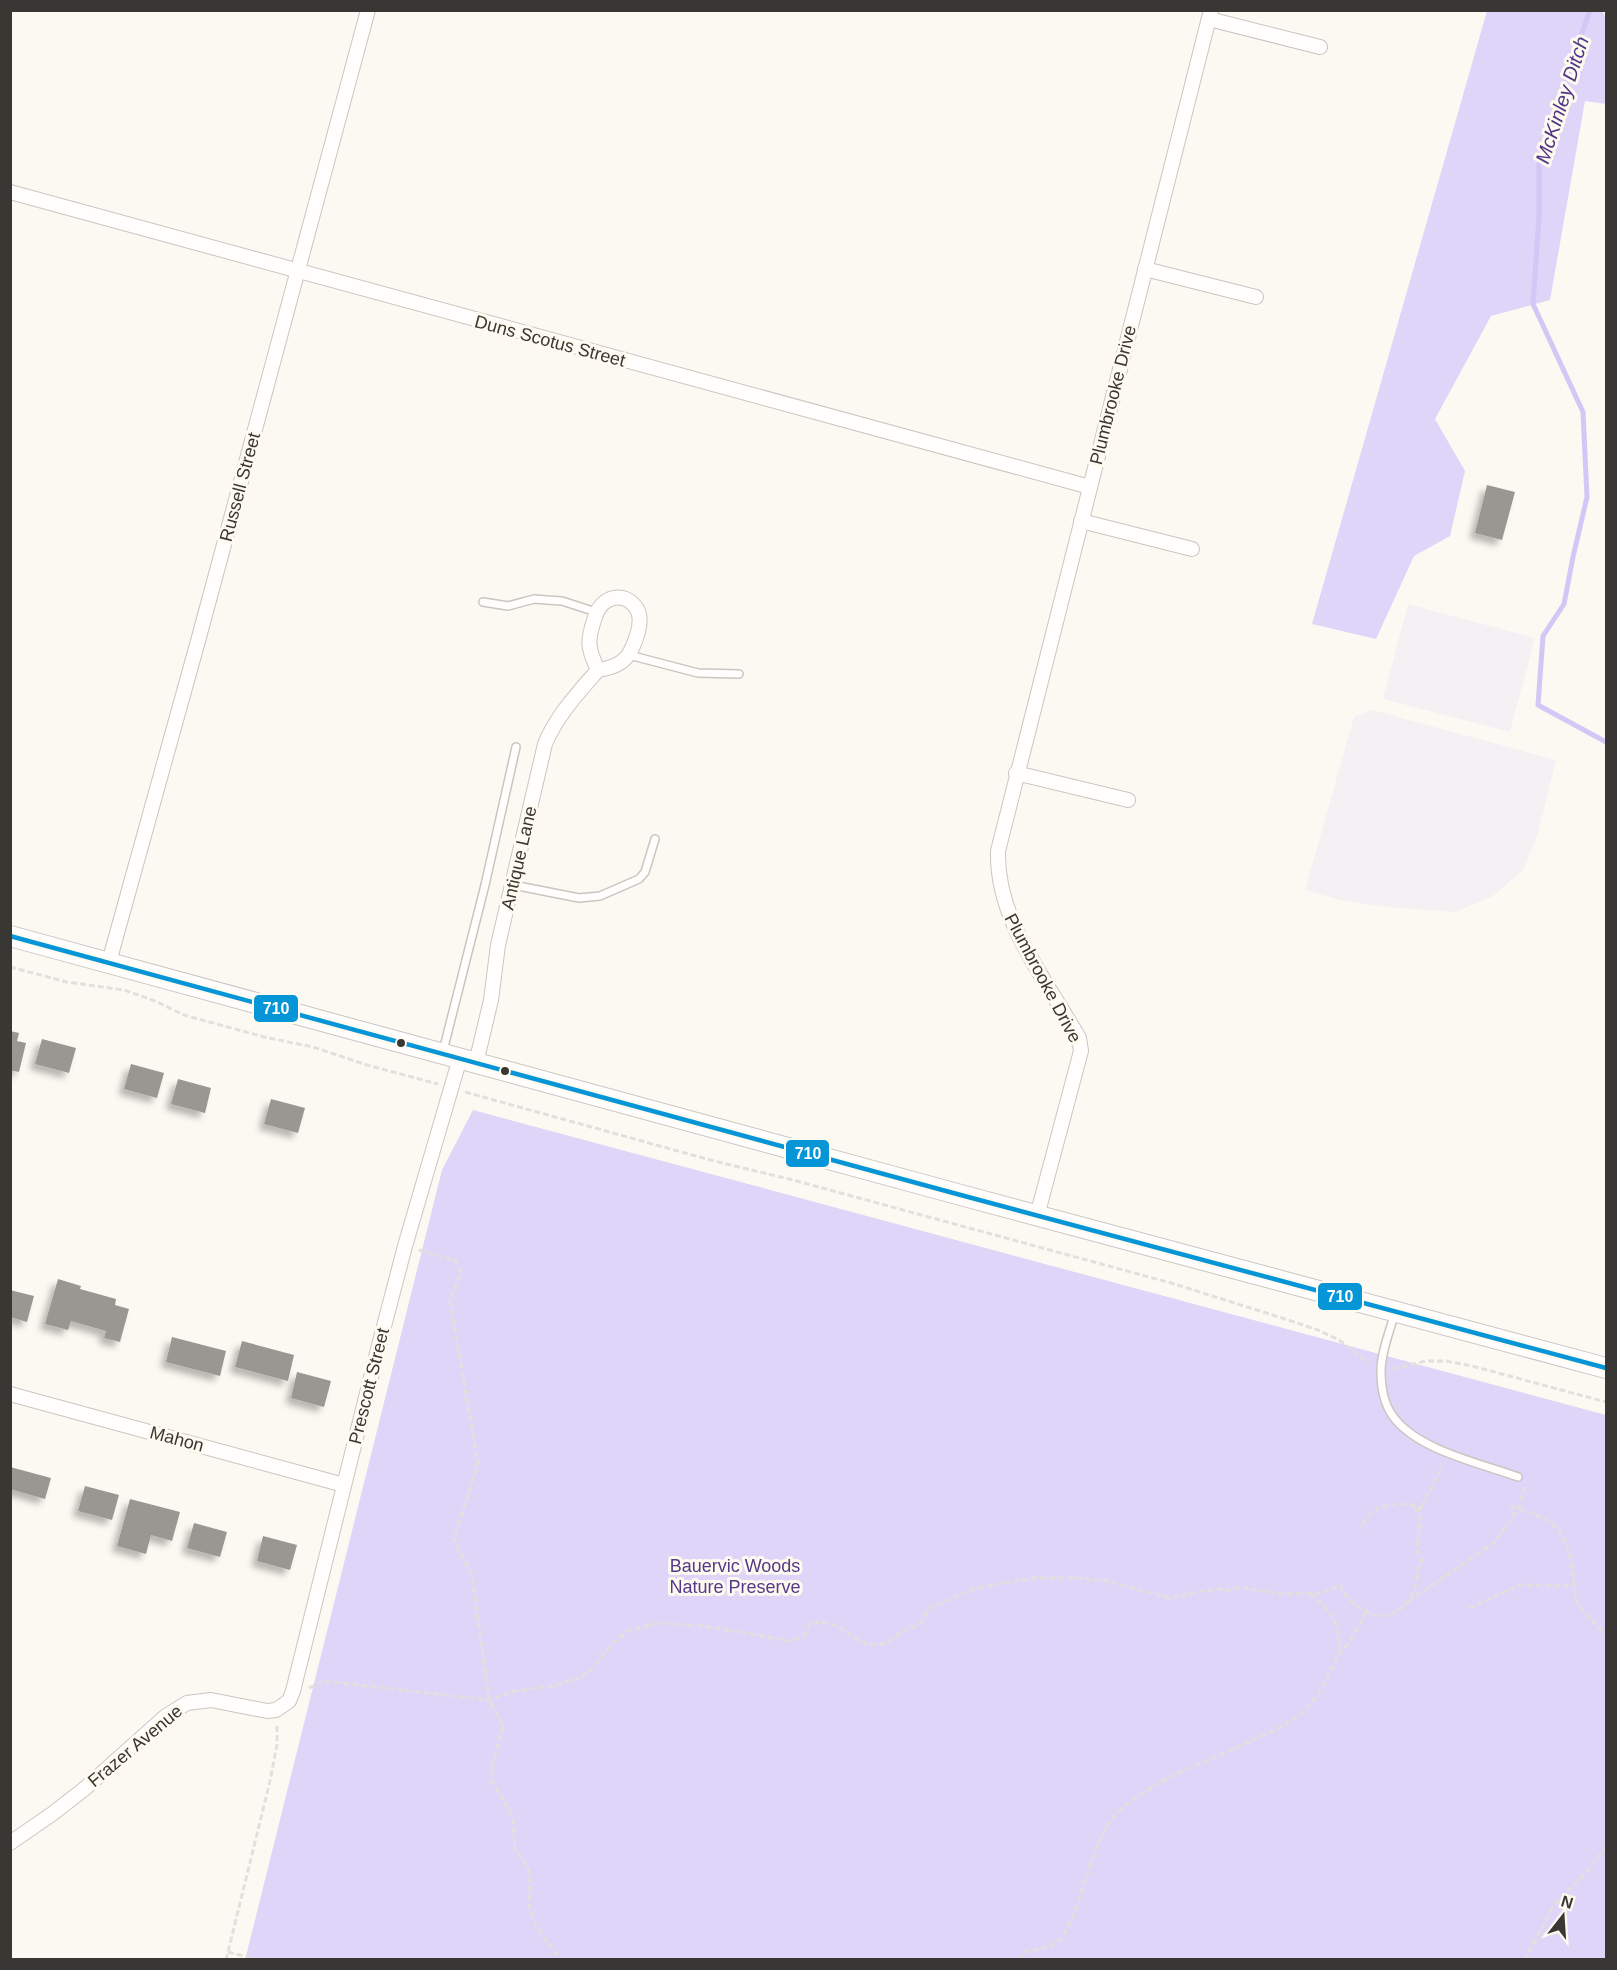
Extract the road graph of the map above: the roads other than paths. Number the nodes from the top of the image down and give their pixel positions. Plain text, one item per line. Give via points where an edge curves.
1 (368, 10) edge
2 (1210, 15) edge
3 (1320, 47) dead end
4 (10, 192) edge
5 (1145, 269) junction
6 (297, 272) junction
7 (1256, 297) dead end
8 (1090, 487) junction
9 (1081, 521) junction
10 (1192, 549) dead end
11 (483, 602) dead end
12 (596, 612) junction
13 (629, 655) junction
14 (598, 670) junction
15 (740, 674) dead end
16 (516, 747) dead end
17 (1016, 773) junction
18 (1128, 800) dead end
19 (655, 839) dead end
20 (513, 885) junction
21 (10, 936) edge
22 (109, 962) junction
23 (459, 1058) junction
24 (1037, 1216) junction
25 (1395, 1312) junction
26 (1606, 1368) edge
27 (10, 1394) edge
28 (1518, 1477) road end
29 (344, 1485) junction
30 (276, 1710) joint
31 (10, 1843) edge

1 - 6 street, Russell Street
2 - 3 street, Plumbrooke Drive
2 - 5 street, Plumbrooke Drive
4 - 6 street, Duns Scotus Street
5 - 7 street
5 - 8 street, Plumbrooke Drive
6 - 8 street, Duns Scotus Street
6 - 22 street, Russell Street
8 - 9 street, Plumbrooke Drive
9 - 10 street
9 - 17 street, Plumbrooke Drive
11 - 12 lane via 508,606 534,599 562,601
12 - 13 street via 604,601 613,598 626,599 637,609 640,621
12 - 14 street via 588,644
13 - 14 street, Antique Lane via 612,668
13 - 15 lane via 698,673
14 - 20 street, Antique Lane via 552,727 545,744
16 - 23 lane via 486,885
17 - 18 street
17 - 24 street, Plumbrooke Drive via 998,851 1000,885 1010,917 1072,1026 1081,1051
19 - 20 lane via 639,879 600,896 579,898
20 - 23 street, Antique Lane via 498,945 491,1000
21 - 22 main road
22 - 23 main road
23 - 24 main road
23 - 29 street, Prescott Street via 405,1246
24 - 25 main road
25 - 26 main road
25 - 28 lane via 1381,1367 1381,1388 1391,1414 1431,1446
27 - 29 street, Mahon
29 - 30 street, Prescott Street via 293,1691 289,1701
30 - 31 street, Frazer Avenue via 211,1700 187,1702 76,1796

